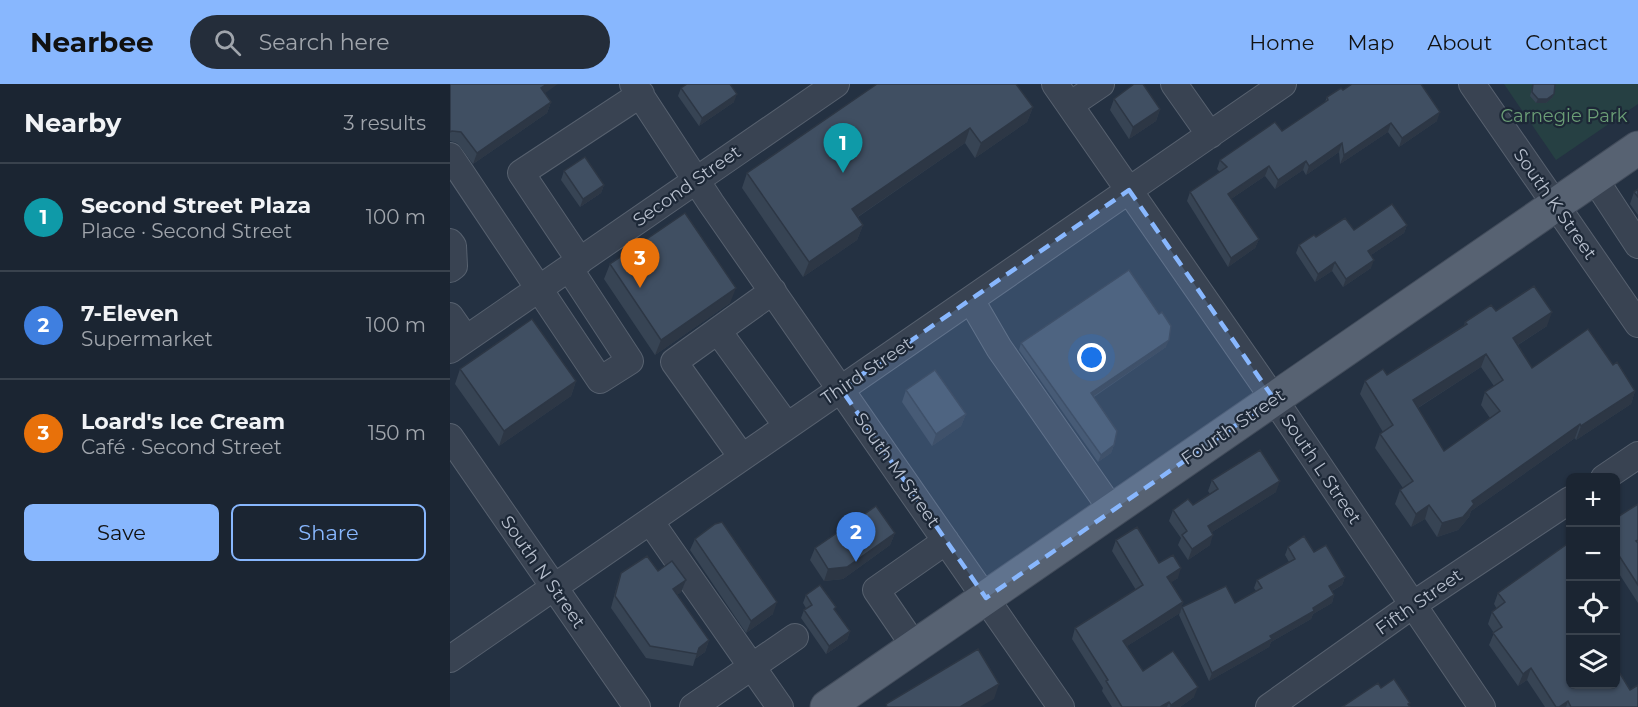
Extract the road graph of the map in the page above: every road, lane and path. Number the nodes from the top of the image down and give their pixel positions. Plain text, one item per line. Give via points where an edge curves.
1 (836, 84) edge
2 (1055, 84) edge
3 (1101, 84) edge
4 (1174, 84) edge
5 (1283, 84) edge
6 (1472, 84) edge
7 (637, 89) edge
8 (1070, 105) junction
9 (1210, 135) junction
10 (1638, 148) edge
11 (450, 156) edge
12 (1594, 178) junction
13 (696, 180) junction
14 (1129, 190) junction
15 (1556, 205) junction
16 (450, 242) edge
17 (1638, 245) edge
18 (574, 265) junction
19 (450, 269) edge
20 (540, 288) junction
21 (773, 291) junction
22 (971, 300) junction
23 (450, 316) edge
24 (1637, 320) edge
25 (718, 331) junction
26 (458, 345) edge
27 (841, 389) junction
28 (1274, 399) junction
29 (787, 426) junction
30 (450, 437) edge
31 (1638, 455) edge
32 (742, 457) junction
33 (1610, 473) edge
34 (1566, 503) edge
35 (1112, 510) junction
36 (650, 521) junction
37 (946, 541) junction
38 (554, 587) junction
39 (986, 598) junction
40 (1414, 604) junction
41 (795, 637) dead end
42 (915, 646) junction
43 (450, 659) edge
44 (752, 667) junction
45 (829, 706) edge
46 (637, 707) edge
47 (693, 707) edge
48 (780, 707) edge
49 (1061, 707) edge
50 (1269, 707) edge
51 (1482, 707) edge

1 - 13 street, Second Street
2 - 8 street, South L Street
3 - 8 street
4 - 9 street
5 - 9 street, Third Street
6 - 15 street, South K Street
7 - 13 street, South M Street
7 - 18 street via 521,174
8 - 14 street, South L Street
9 - 14 street, Third Street
10 - 12 main road, Fourth Street
11 - 20 street
12 - 15 main road, Fourth Street
12 - 17 street
13 - 18 street, Second Street
13 - 21 street, South M Street
14 - 22 street, Third Street
14 - 28 street, South L Street
15 - 24 street, South K Street
15 - 28 main road, Fourth Street
16 - 19 street via 454,266
18 - 20 street, Second Street
18 - 20 street via 630,362 600,380
20 - 26 street, Second Street
21 - 25 street
21 - 27 street, South M Street
22 - 27 street, Third Street
22 - 35 street via 999,348
23 - 26 street
25 - 29 street
25 - 32 street via 674,362
27 - 29 street, Third Street
27 - 37 street, South M Street
28 - 35 main road, Fourth Street
28 - 40 street, South L Street
29 - 32 street, Third Street
30 - 38 street, South N Street
31 - 33 street
32 - 36 street, Third Street
34 - 40 street, Fifth Street
35 - 39 main road, Fourth Street
36 - 38 street, Third Street
36 - 44 street
37 - 39 street, South M Street
37 - 42 street via 876,590
38 - 43 street, Third Street
38 - 46 street, South N Street
39 - 42 main road, Fourth Street
39 - 49 street, South M Street
40 - 50 street, Fifth Street
40 - 51 street, South L Street
41 - 44 street
42 - 45 main road, Fourth Street
44 - 47 street
44 - 48 street

